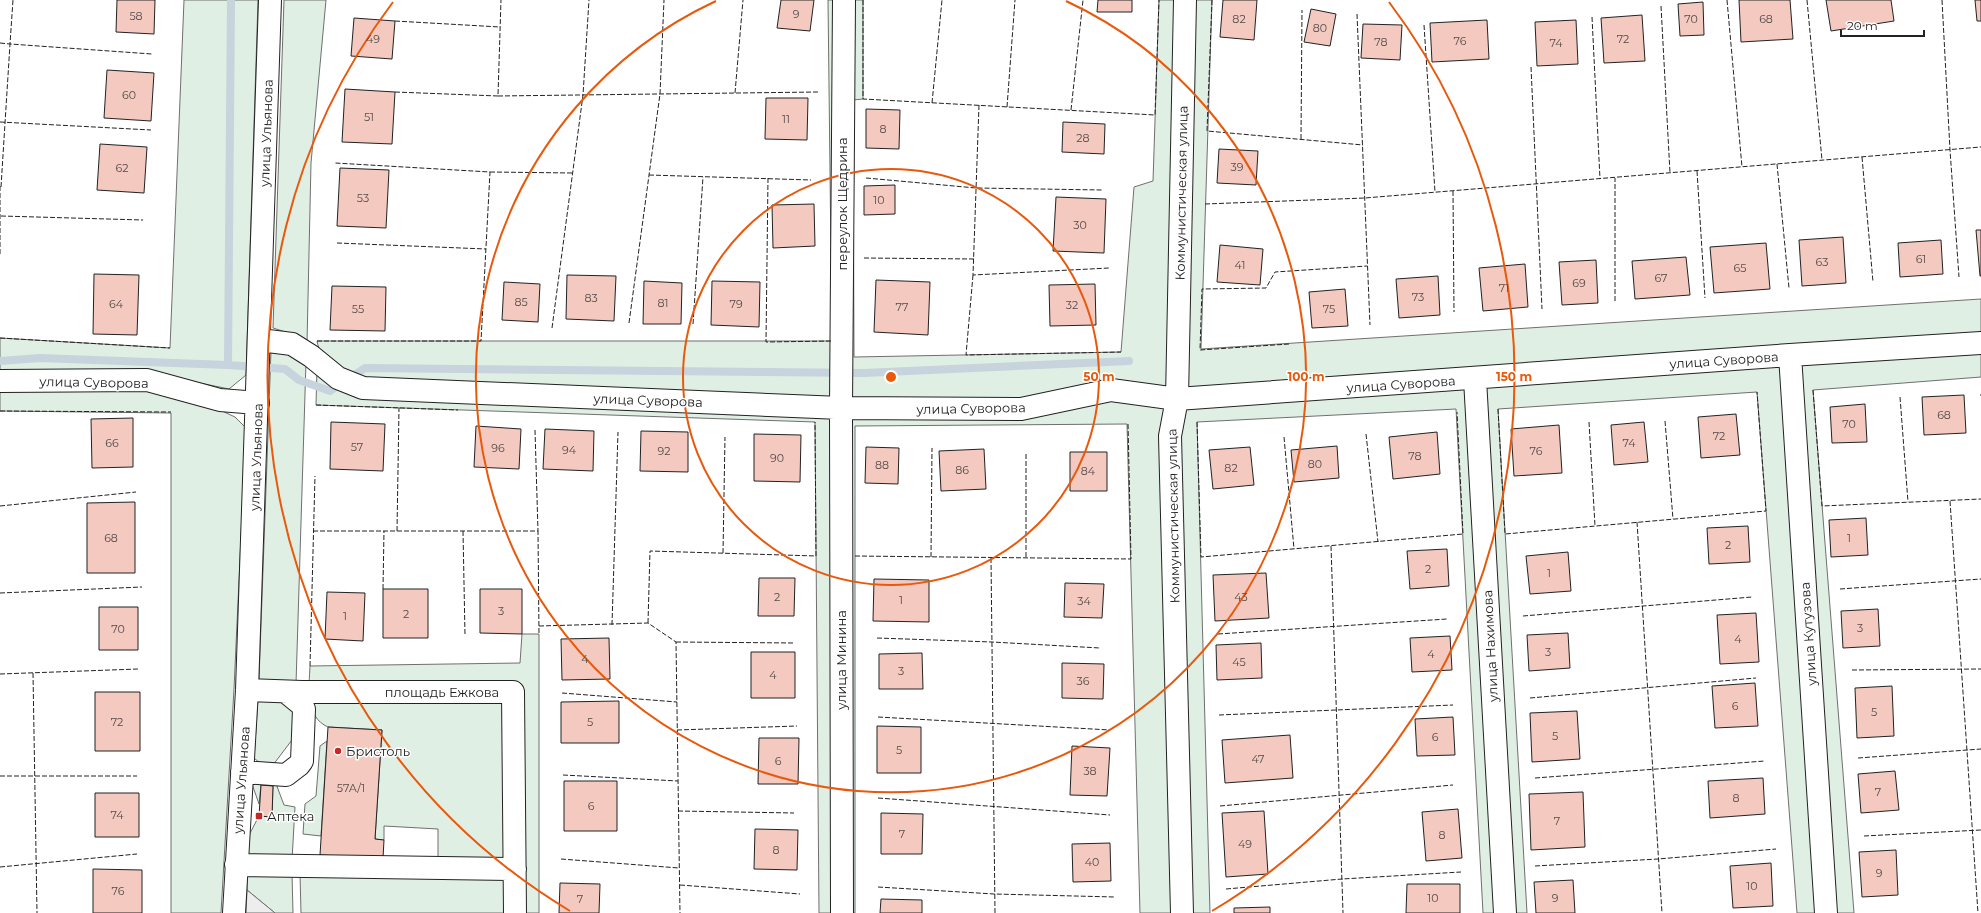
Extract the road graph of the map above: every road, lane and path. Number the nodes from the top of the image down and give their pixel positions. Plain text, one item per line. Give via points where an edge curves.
1 (270, 0) edge
2 (844, 0) edge
3 (1186, 0) edge
4 (260, 340) junction
5 (1981, 343) edge
6 (1790, 355) junction
7 (1475, 379) junction
8 (0, 381) edge
9 (1177, 399) junction
10 (258, 403) junction
11 (841, 408) junction
12 (247, 690) junction
13 (286, 692) junction
14 (242, 772) junction
15 (236, 865) junction
16 (515, 868) junction
17 (234, 913) edge
18 (515, 913) edge
19 (842, 913) edge
20 (1182, 913) edge
21 (1505, 913) edge
22 (1826, 913) edge

1 - 4 street, улица Ульянова
2 - 11 street, переулок Щедрина
3 - 9 street, Коммунистическая улица
4 - 10 street, улица Ульянова
4 - 11 street, улица Суворова via 292,344 312,356 338,378 363,388
5 - 6 street, улица Суворова
6 - 7 street, улица Суворова
6 - 22 street, улица Кутузова
7 - 9 street, улица Суворова
7 - 21 street, улица Нахимова
8 - 10 street, улица Суворова via 147,380 220,400
9 - 11 street, улица Суворова via 1111,390 1021,409
9 - 20 street, Коммунистическая улица via 1170,436
10 - 12 street, улица Ульянова
11 - 19 street, улица Минина
12 - 13 street, площадь Ежкова
12 - 14 street, улица Ульянова
13 - 14 street via 304,709 300,765 286,775
13 - 16 street, площадь Ежкова via 513,692
14 - 15 street, улица Ульянова
15 - 16 street
15 - 17 street, улица Ульянова
16 - 18 street, площадь Ежкова

